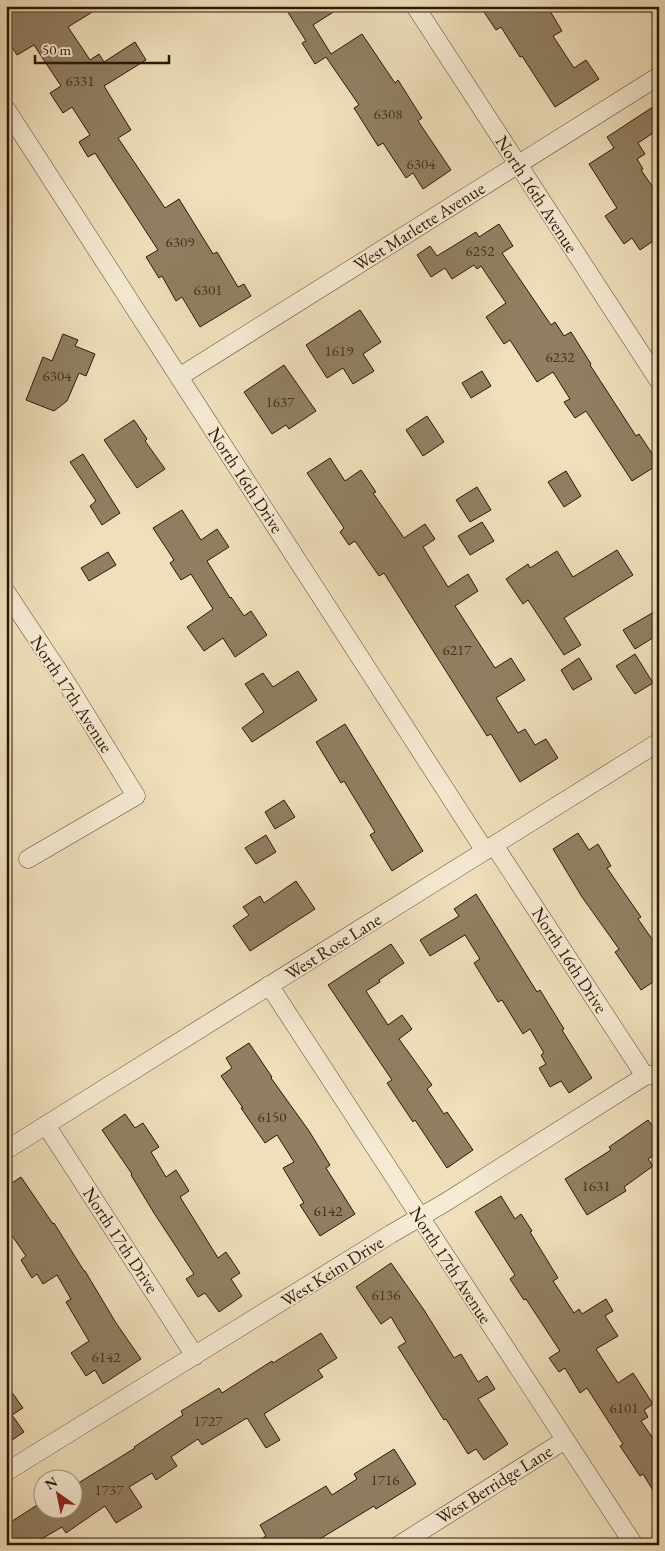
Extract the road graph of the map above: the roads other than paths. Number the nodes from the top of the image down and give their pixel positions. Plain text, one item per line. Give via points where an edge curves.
1 (415, 6) edge
2 (659, 76) edge
3 (6, 109) edge
4 (518, 164) junction
5 (179, 377) junction
6 (659, 381) edge
7 (6, 592) edge
8 (12, 614) edge
9 (659, 742) edge
10 (490, 848) junction
11 (28, 859) dead end
12 (269, 986) junction
13 (652, 1074) edge
14 (46, 1125) junction
15 (6, 1150) edge
16 (420, 1217) junction
17 (195, 1356) junction
18 (565, 1440) junction
19 (6, 1472) edge
20 (398, 1545) edge
21 (634, 1545) edge

1 - 4 street, North 16th Avenue
2 - 4 street, West Marlette Avenue
3 - 5 street, North 16th Drive
4 - 5 street, West Marlette Avenue
4 - 6 street, North 16th Avenue
5 - 10 street, North 16th Drive
7 - 8 street, North 17th Avenue
8 - 11 street, North 17th Avenue via 69,687 136,796
9 - 10 street, West Rose Lane
10 - 12 street, West Rose Lane
10 - 13 street, North 16th Drive
12 - 14 street, West Rose Lane
12 - 16 street, North 17th Avenue
13 - 16 street, West Keim Drive
14 - 15 street, West Rose Lane
14 - 17 street, North 17th Drive
16 - 17 street, West Keim Drive
16 - 18 street, North 17th Avenue
17 - 19 street, West Keim Drive
18 - 20 street, West Berridge Lane
18 - 21 street, North 17th Avenue

